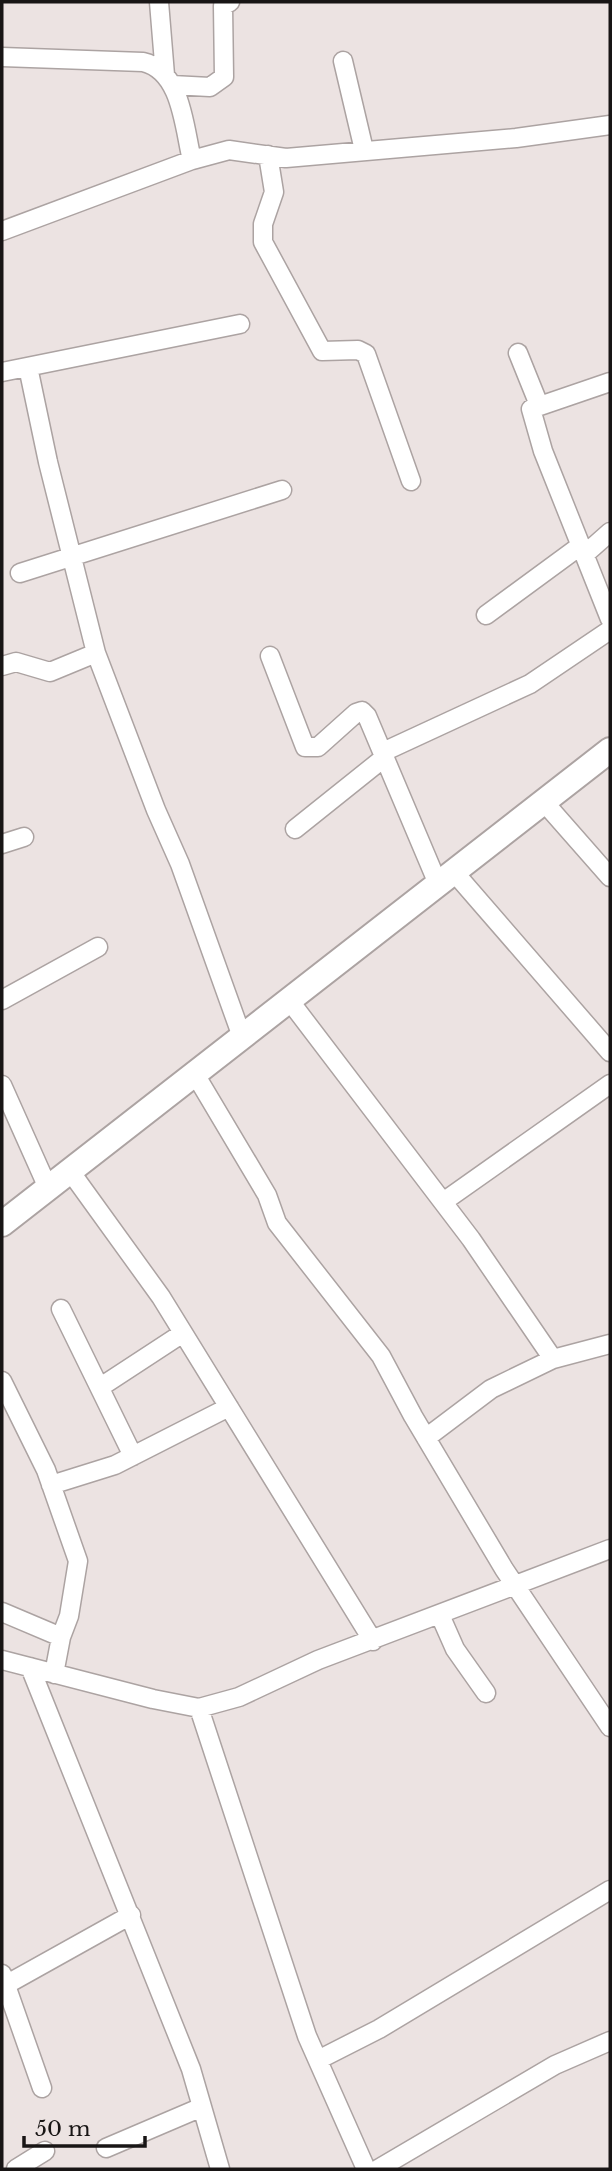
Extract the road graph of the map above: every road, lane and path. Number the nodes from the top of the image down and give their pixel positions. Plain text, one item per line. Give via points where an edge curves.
1 (159, 2) edge
2 (230, 2) edge
3 (2, 57) edge
4 (343, 61) dead end
5 (169, 80) junction
6 (610, 125) edge
7 (364, 150) junction
8 (268, 155) junction
9 (192, 160) junction
10 (2, 231) edge
11 (240, 324) dead end
12 (518, 353) dead end
13 (28, 367) junction
14 (2, 372) edge
15 (610, 382) edge
16 (539, 405) junction
17 (411, 481) dead end
18 (282, 490) dead end
19 (610, 532) edge
20 (582, 551) junction
21 (71, 555) junction
22 (20, 573) dead end
23 (486, 615) dead end
24 (610, 619) edge
25 (610, 630) edge
26 (96, 653) junction
27 (270, 656) dead end
28 (2, 666) edge
29 (610, 750) edge
30 (384, 755) junction
31 (544, 802) junction
32 (295, 829) dead end
33 (24, 837) dead end
34 (2, 844) edge
35 (610, 877) edge
36 (446, 878) junction
37 (98, 947) dead end
38 (2, 1000) edge
39 (289, 1000) junction
40 (242, 1037) junction
41 (610, 1052) edge
42 (195, 1074) junction
43 (610, 1084) edge
44 (2, 1086) edge
45 (70, 1171) junction
46 (48, 1188) junction
47 (443, 1202) junction
48 (2, 1224) edge
49 (61, 1310) dead end
50 (183, 1333) junction
51 (610, 1344) edge
52 (553, 1359) junction
53 (2, 1381) edge
54 (102, 1386) junction
55 (229, 1407) junction
56 (426, 1438) junction
57 (133, 1456) junction
58 (51, 1485) junction
59 (610, 1549) edge
60 (516, 1586) junction
61 (2, 1612) edge
62 (440, 1615) junction
63 (373, 1641) junction
64 (61, 1642) junction
65 (2, 1660) edge
66 (30, 1667) junction
67 (55, 1671) junction
68 (486, 1693) dead end
69 (199, 1708) junction
70 (610, 1727) edge
71 (610, 1890) edge
72 (131, 1915) junction
73 (3, 1982) edge
74 (610, 2041) edge
75 (318, 2060) junction
76 (42, 2088) dead end
77 (202, 2107) junction
78 (106, 2148) dead end
79 (45, 2151) dead end
80 (16, 2169) edge
81 (220, 2169) edge
82 (366, 2169) edge
83 (377, 2169) edge

1 - 5 street
2 - 5 street via 223,6 224,77 210,87
3 - 5 street via 143,62 157,66
4 - 7 street
5 - 9 street
6 - 7 street
7 - 8 street via 286,158
8 - 9 street via 229,150
8 - 17 street via 274,192 263,224 263,242 322,351 366,354
9 - 10 street
11 - 13 street
12 - 16 street
13 - 14 street
13 - 21 street
15 - 16 street
16 - 20 street via 531,414
18 - 21 street
19 - 20 street
20 - 23 street
20 - 24 street
21 - 22 street
21 - 26 street
25 - 30 street via 530,684
26 - 28 street via 50,672 16,662
26 - 40 street via 180,864
27 - 30 street via 306,747 318,747 362,711
29 - 31 main road
30 - 32 street
30 - 36 street
31 - 35 street
31 - 36 main road
33 - 34 street
36 - 39 main road
36 - 41 street
37 - 38 street
39 - 40 main road
39 - 47 street
40 - 42 main road
42 - 45 main road
42 - 56 street via 267,1195 277,1223 382,1356
43 - 47 street
44 - 46 street
45 - 46 main road
45 - 50 street
46 - 48 main road
47 - 52 street
49 - 54 street
50 - 54 street
50 - 55 street
51 - 52 street
52 - 56 street via 491,1389
53 - 58 street
54 - 57 street
55 - 57 street
55 - 63 street
56 - 60 street
57 - 58 street
58 - 64 street via 78,1561
59 - 60 street
60 - 62 street
60 - 70 street
61 - 64 street
62 - 63 street
62 - 68 street via 455,1649
63 - 69 street via 318,1660 239,1697
64 - 67 street
65 - 66 street
66 - 67 street
66 - 72 street
67 - 69 street
69 - 75 street
71 - 75 street via 379,2029
72 - 73 street
72 - 77 street
73 - 76 street
74 - 83 street via 555,2065
75 - 82 street
77 - 78 street
77 - 81 street
79 - 80 street

